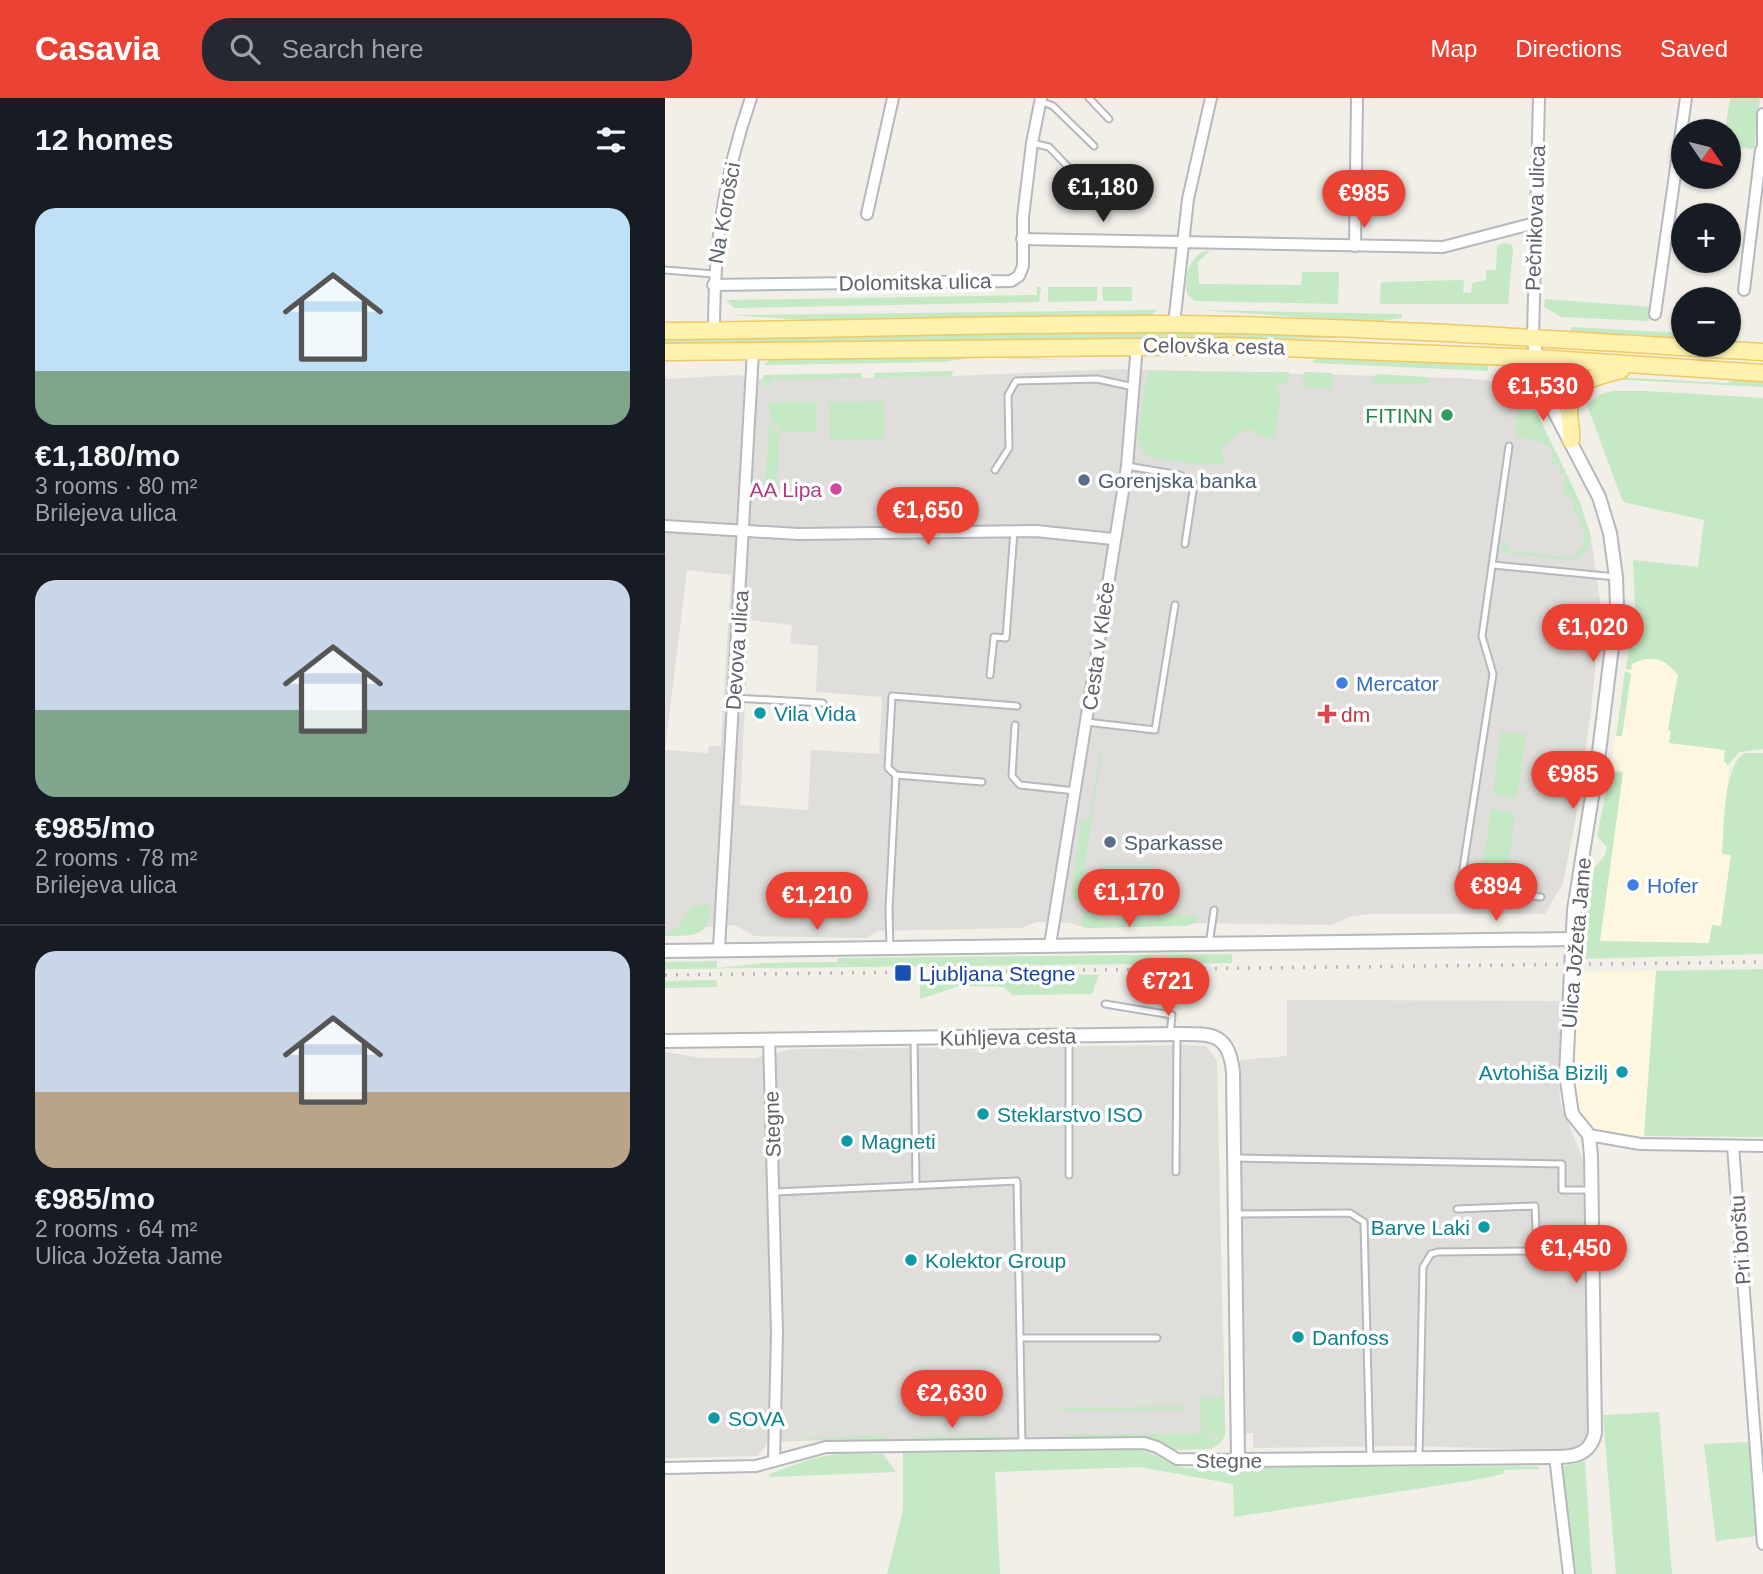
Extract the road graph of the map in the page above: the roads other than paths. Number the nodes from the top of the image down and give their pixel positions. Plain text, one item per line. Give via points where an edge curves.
1 (751, 98) edge
2 (893, 98) edge
3 (1089, 98) edge
4 (1211, 98) edge
5 (1357, 98) edge
6 (1539, 98) edge
7 (1686, 98) edge
8 (1041, 100) edge
9 (1763, 114) edge
10 (1109, 119) dead end
11 (1032, 143) junction
12 (1094, 146) dead end
13 (1762, 151) edge
14 (1090, 190) dead end
15 (867, 214) dead end
16 (1535, 223) junction
17 (1022, 239) junction
18 (1183, 242) junction
19 (1355, 246) junction
20 (665, 270) edge
21 (713, 279) junction
22 (1744, 290) dead end
23 (1655, 314) dead end
24 (1174, 324) junction
25 (665, 331) edge
26 (714, 331) junction
27 (1533, 338) junction
28 (1137, 345) junction
29 (753, 351) junction
30 (665, 352) edge
31 (1763, 352) edge
32 (1536, 358) junction
33 (1637, 366) junction
34 (1763, 373) edge
35 (1134, 387) junction
36 (1571, 440) junction
37 (1509, 446) dead end
38 (1127, 466) junction
39 (995, 470) dead end
40 (665, 526) edge
41 (745, 531) junction
42 (1014, 531) junction
43 (1113, 539) junction
44 (1185, 544) dead end
45 (1493, 565) junction
46 (1616, 577) junction
47 (1175, 605) dead end
48 (990, 675) dead end
49 (734, 698) junction
50 (823, 703) dead end
51 (1017, 706) dead end
52 (1086, 722) junction
53 (1015, 725) dead end
54 (896, 775) junction
55 (982, 782) dead end
56 (1076, 791) junction
57 (1541, 897) dead end
58 (1214, 910) dead end
59 (1572, 939) junction
60 (1050, 945) junction
61 (1209, 945) junction
62 (719, 948) junction
63 (890, 949) junction
64 (665, 951) edge
65 (1105, 1004) dead end
66 (1174, 1034) junction
67 (1069, 1036) junction
68 (914, 1038) junction
69 (769, 1039) junction
70 (665, 1041) edge
71 (1589, 1135) junction
72 (1733, 1146) junction
73 (1763, 1146) edge
74 (1233, 1158) junction
75 (1176, 1172) dead end
76 (1069, 1175) dead end
77 (916, 1186) junction
78 (1592, 1190) junction
79 (775, 1192) junction
80 (1457, 1209) dead end
81 (1234, 1214) junction
82 (1592, 1245) junction
83 (1537, 1251) junction
84 (1022, 1338) junction
85 (1157, 1338) dead end
86 (1595, 1433) joint
87 (1022, 1445) junction
88 (1555, 1457) junction
89 (1370, 1459) junction
90 (1419, 1459) junction
91 (1238, 1460) junction
92 (774, 1461) junction
93 (665, 1468) edge
94 (1763, 1544) edge
95 (1569, 1574) edge

1 - 21 street, Na Korošci via 728,176
2 - 15 street
3 - 10 lane
4 - 18 street
5 - 19 street
6 - 16 street, Pečnikova ulica
7 - 23 street
8 - 11 street, Dolomitska ulica
8 - 12 lane
9 - 13 street
11 - 14 lane via 1049,147
11 - 17 street, Dolomitska ulica
13 - 22 street
16 - 19 street via 1443,247
16 - 27 street, Pečnikova ulica
17 - 18 street
17 - 21 street, Dolomitska ulica via 1023,266 1011,281
18 - 19 street
18 - 24 street
20 - 21 lane
21 - 26 street, Na Korošci
24 - 26 main road, Celovška cesta
24 - 27 main road, Celovška cesta
25 - 26 main road, Celovška cesta
27 - 31 main road, Celovška cesta
27 - 32 street, Ulica Jožeta Jame
28 - 29 main road, Celovška cesta
28 - 32 main road, Celovška cesta
28 - 35 street, Cesta v Kleče
29 - 30 main road, Celovška cesta
29 - 41 street, Devova ulica
32 - 33 main road, Celovška cesta
32 - 36 street, Ulica Jožeta Jame via 1550,403
33 - 34 main road, Celovška cesta
33 - 36 main road via 1594,376 1579,385 1569,408
35 - 38 street, Cesta v Kleče
35 - 39 lane via 1097,379 1016,381 1008,395 1009,448
36 - 46 street, Ulica Jožeta Jame via 1599,497
37 - 45 lane
38 - 43 street, Cesta v Kleče
38 - 44 lane via 1180,475 1193,484
40 - 41 street
41 - 42 street
41 - 49 street, Devova ulica
42 - 43 street
42 - 48 lane via 1006,638 994,637
43 - 52 street, Cesta v Kleče
45 - 46 lane
45 - 57 lane via 1482,636 1493,674 1460,888
46 - 59 street, Ulica Jožeta Jame via 1611,652
47 - 52 lane via 1155,730
49 - 50 lane
49 - 62 street, Devova ulica
51 - 54 lane via 893,696 888,768
52 - 56 street, Cesta v Kleče
53 - 56 lane via 1012,776 1020,785
54 - 55 lane
54 - 63 lane
56 - 60 street, Cesta v Kleče
58 - 61 lane
59 - 61 street
59 - 71 street, Ulica Jožeta Jame via 1566,1074 1572,1114
60 - 61 street
60 - 63 street
62 - 63 street
62 - 64 street
65 - 66 lane via 1172,1014
66 - 67 street, Kuhljeva cesta
66 - 74 street, Kuhljeva cesta via 1209,1034 1218,1038 1231,1056
66 - 75 lane
67 - 68 street, Kuhljeva cesta
67 - 76 lane
68 - 69 street, Kuhljeva cesta
68 - 77 lane
69 - 70 street, Kuhljeva cesta
69 - 79 street, Stegne
71 - 72 street via 1640,1143
71 - 78 street, Ulica Jožeta Jame
72 - 73 street
72 - 94 street, Pri borštu
74 - 78 lane via 1562,1164 1562,1190
74 - 81 street, Kuhljeva cesta
77 - 79 lane
77 - 84 lane via 1017,1181
78 - 82 street, Ulica Jožeta Jame
79 - 92 street, Stegne
80 - 83 lane via 1535,1206
81 - 89 lane via 1350,1213 1358,1216 1366,1229
81 - 91 street, Kuhljeva cesta
82 - 83 lane
82 - 86 street, Ulica Jožeta Jame
83 - 90 lane via 1438,1252 1426,1260
84 - 85 lane
84 - 87 lane
86 - 88 street, Stegne via 1581,1454
87 - 91 street, Stegne via 1144,1443 1177,1460
87 - 92 street, Stegne via 826,1447
88 - 90 street, Stegne
88 - 95 street
89 - 90 street, Stegne
89 - 91 street, Stegne
92 - 93 street, Stegne via 756,1466

